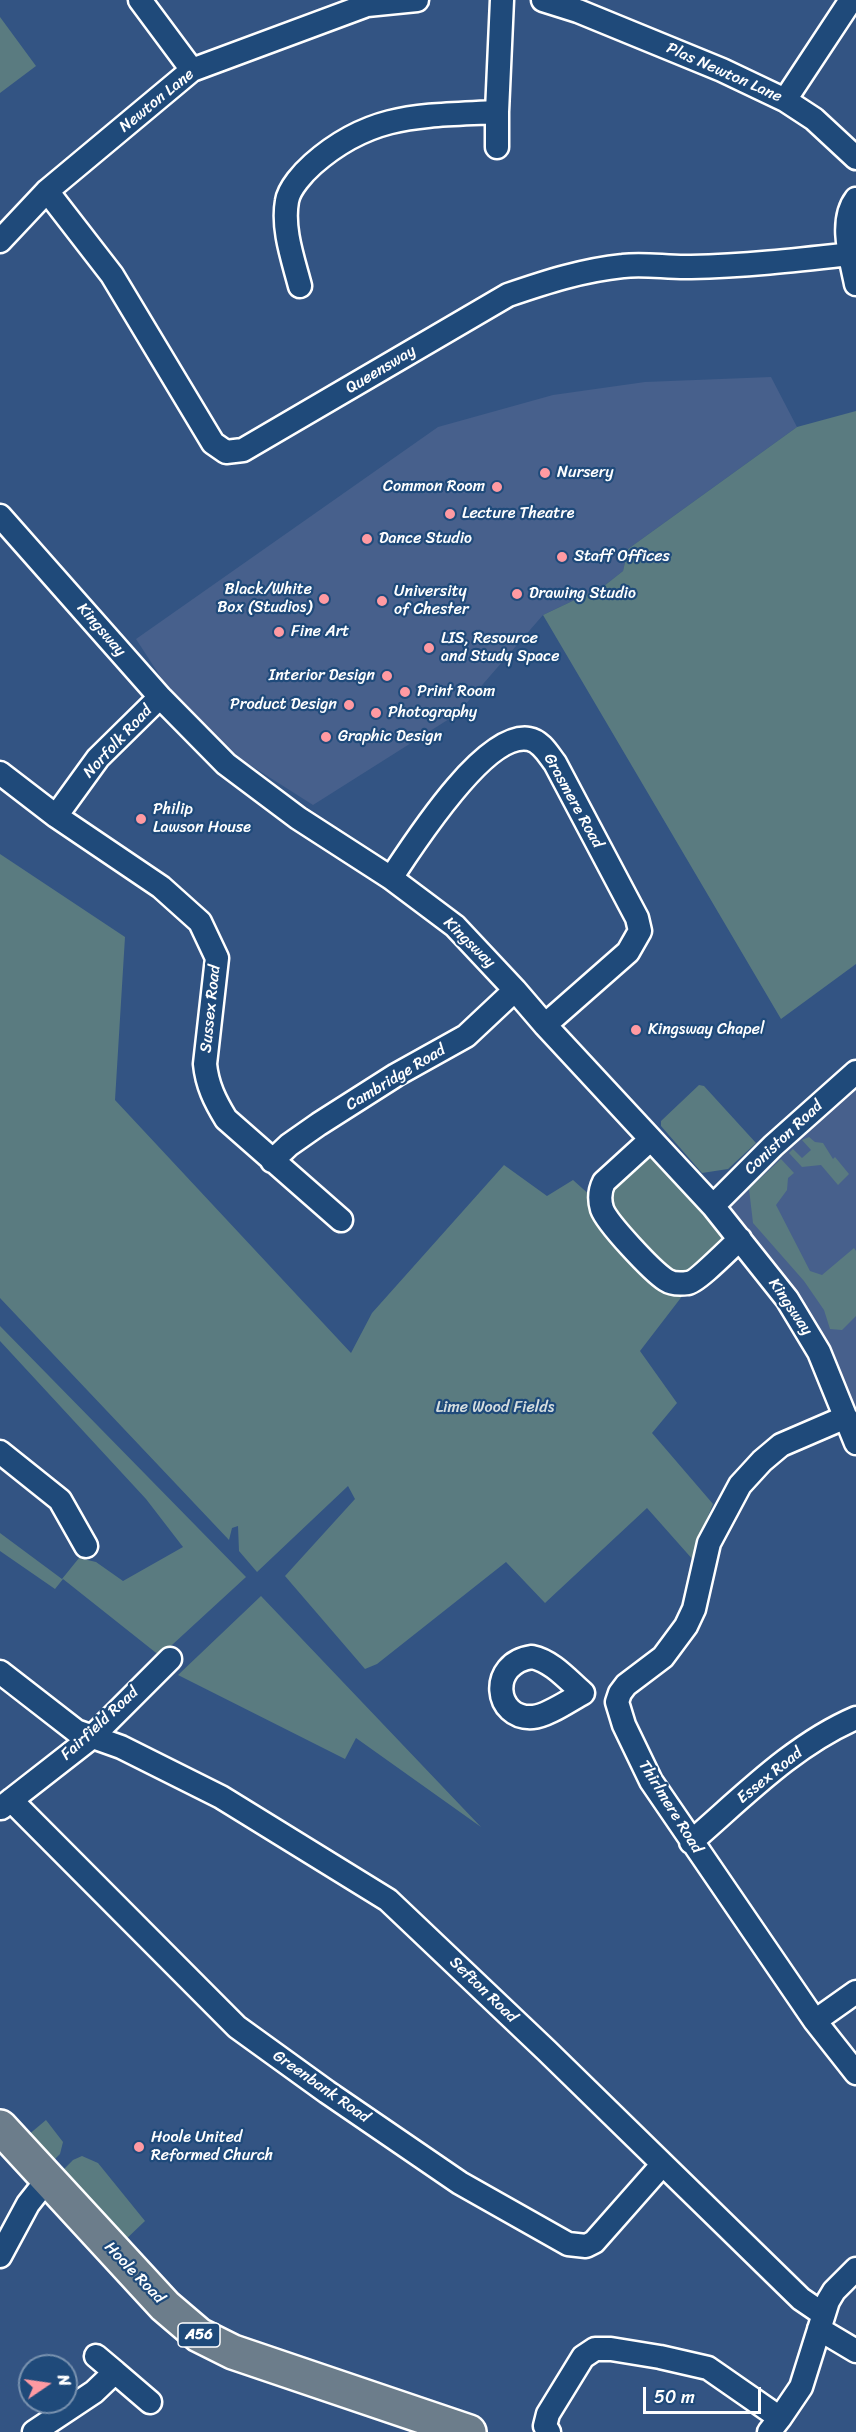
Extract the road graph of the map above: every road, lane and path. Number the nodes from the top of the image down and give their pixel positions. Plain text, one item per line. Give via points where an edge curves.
1 (140, 0) edge
2 (417, 0) edge
3 (502, 0) edge
4 (543, 0) edge
5 (854, 0) edge
6 (581, 5) edge
7 (192, 70) junction
8 (785, 100) junction
9 (497, 112) junction
10 (497, 147) dead end
11 (856, 158) edge
12 (47, 191) junction
13 (856, 199) edge
14 (0, 241) edge
15 (850, 254) junction
16 (856, 284) edge
17 (300, 286) dead end
18 (0, 516) edge
19 (160, 698) junction
20 (0, 773) edge
21 (56, 816) junction
22 (391, 878) junction
23 (515, 990) junction
24 (545, 1025) junction
25 (856, 1072) edge
26 (650, 1140) junction
27 (272, 1161) junction
28 (713, 1206) junction
29 (341, 1220) dead end
30 (740, 1239) junction
31 (846, 1417) junction
32 (856, 1443) edge
33 (0, 1452) edge
34 (86, 1546) dead end
35 (170, 1659) dead end
36 (0, 1672) edge
37 (583, 1693) dead end
38 (620, 1693) junction
39 (856, 1718) edge
40 (92, 1737) junction
41 (5, 1804) edge
42 (691, 1842) junction
43 (856, 1992) edge
44 (814, 2021) junction
45 (856, 2073) edge
46 (0, 2127) edge
47 (662, 2165) junction
48 (47, 2180) junction
49 (0, 2256) edge
50 (856, 2269) edge
51 (821, 2322) junction
52 (856, 2351) edge
53 (96, 2356) dead end
54 (115, 2372) junction
55 (150, 2402) dead end
56 (775, 2425) edge
57 (547, 2429) edge
58 (34, 2432) edge
59 (470, 2432) edge

1 - 7 street
2 - 7 street, Newton Lane via 367,5
3 - 9 street
4 - 6 street
5 - 8 street
6 - 8 street, Plas Newton Lane
7 - 12 street, Newton Lane
8 - 11 street, Plas Newton Lane via 814,119
9 - 10 street
9 - 17 street via 411,116 382,123 334,146 305,170 288,197 285,213
12 - 14 street, Newton Lane
12 - 15 street, Queensway via 112,275 213,443 226,452 243,450 508,295 540,284 579,272 626,265 746,265
13 - 15 street via 847,219
15 - 16 street
18 - 19 street, Kingsway
19 - 21 street, Norfolk Road via 98,758
19 - 22 street, Kingsway via 226,764 298,818
20 - 21 street, Sussex Road
21 - 27 street, Sussex Road via 161,887 200,922 217,958 205,1064 207,1081 226,1119
22 - 23 street, Kingsway via 455,926
22 - 24 street, Grasmere Road via 456,788 487,757 511,740 531,739 539,743 555,763 637,918 639,931 628,952
23 - 24 street, Kingsway
23 - 27 street, Cambridge Road via 466,1035 319,1124
24 - 26 street, Kingsway
25 - 28 street, Coniston Road
26 - 28 street, Kingsway
26 - 30 street via 602,1187 603,1210 624,1238 666,1281 678,1284 693,1282
27 - 29 street, Sussex Road
28 - 30 street, Kingsway
30 - 31 street, Kingsway via 806,1328
31 - 32 street, Kingsway
31 - 38 street via 781,1445 740,1485 709,1543 694,1609 686,1626 663,1657
33 - 34 street via 60,1500
35 - 40 street, Fairfield Road
36 - 40 street, Sefton Road via 76,1731
37 - 38 street
38 - 42 street, Thirlmere Road via 617,1709 624,1725 651,1781
39 - 42 street, Essex Road via 789,1758
40 - 41 street, Fairfield Road
40 - 47 street, Sefton Road via 121,1747 221,1797 388,1900
41 - 47 street, Greenbank Road via 237,2027 460,2182 568,2244 586,2246 594,2242
42 - 44 street, Thirlmere Road
43 - 44 street
44 - 45 street, Thirlmere Road
46 - 48 highway, Hoole Road / A56
47 - 51 street, Sefton Road
48 - 49 street via 28,2204
48 - 59 highway, Hoole Road / A56 via 141,2282 207,2340
50 - 51 street via 834,2291
51 - 52 street, Sefton Road
51 - 56 street via 801,2387
53 - 54 street
54 - 55 street
54 - 58 street via 94,2392
56 - 57 street via 708,2368 660,2356 595,2349 583,2357 548,2414

